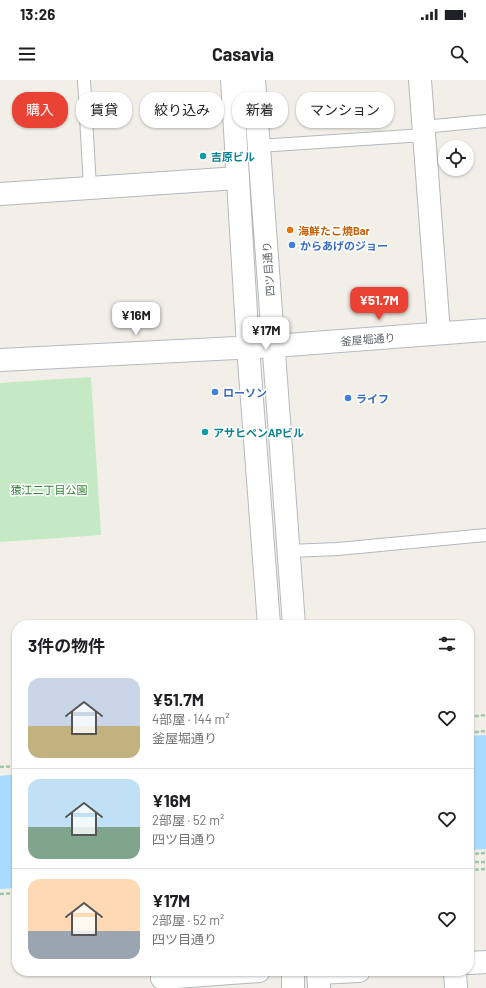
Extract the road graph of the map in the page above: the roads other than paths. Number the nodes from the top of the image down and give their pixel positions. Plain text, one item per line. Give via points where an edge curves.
1 (84, 80) edge
2 (232, 80) edge
3 (254, 80) edge
4 (420, 80) edge
5 (486, 121) edge
6 (423, 131) junction
7 (259, 146) junction
8 (238, 178) junction
9 (90, 188) junction
10 (0, 194) edge
11 (486, 330) edge
12 (439, 333) junction
13 (274, 346) junction
14 (248, 347) junction
15 (0, 360) edge
16 (486, 535) edge
17 (289, 551) junction
18 (269, 620) edge
19 (294, 620) edge
20 (486, 962) edge
21 (474, 963) edge
22 (198, 976) edge
23 (293, 976) edge
24 (455, 976) edge
25 (162, 979) edge
26 (293, 988) edge
27 (456, 988) edge

1 - 9 lane
2 - 8 street
3 - 7 street, 四ツ目通り
4 - 6 street
5 - 6 lane
6 - 7 lane
6 - 12 street
7 - 13 street, 四ツ目通り
8 - 9 street
8 - 14 street
9 - 10 street
11 - 12 street, 釜屋堀通り
12 - 13 street, 釜屋堀通り
13 - 14 street, 釜屋堀通り
13 - 17 street, 四ツ目通り
14 - 15 street, 釜屋堀通り
14 - 18 street
16 - 17 lane
17 - 19 street, 四ツ目通り
20 - 21 street
22 - 25 street
23 - 26 street
24 - 27 street

